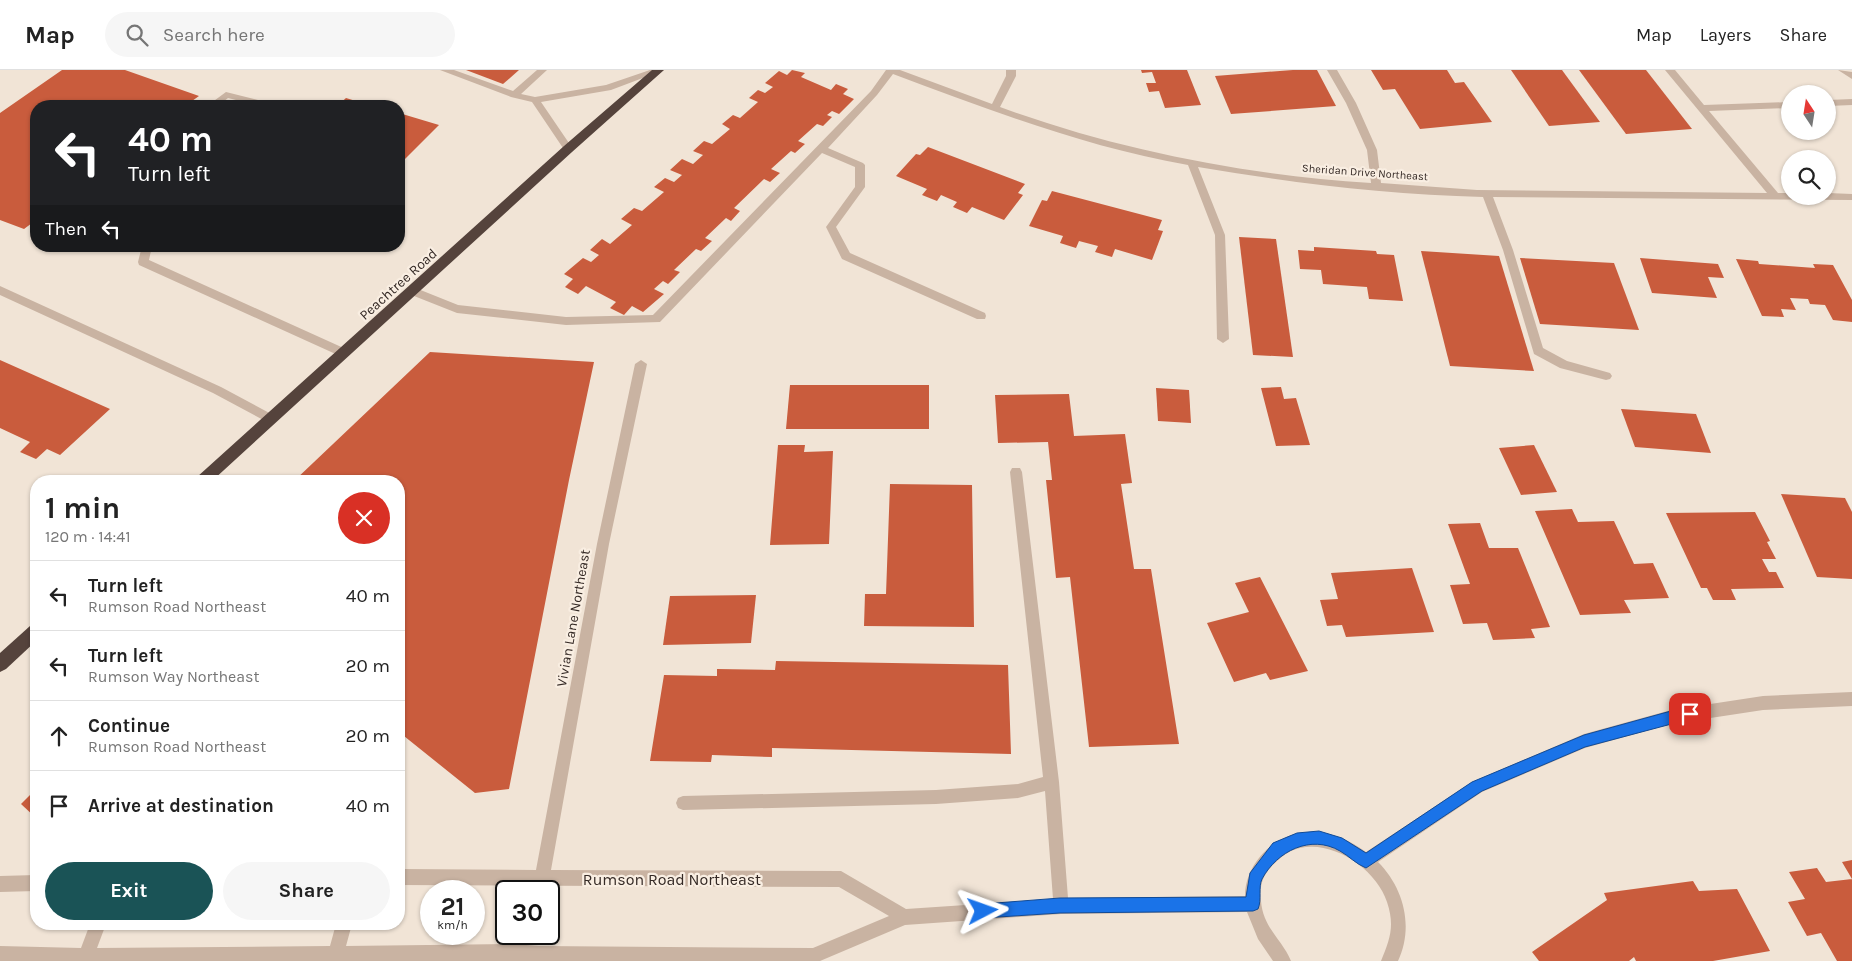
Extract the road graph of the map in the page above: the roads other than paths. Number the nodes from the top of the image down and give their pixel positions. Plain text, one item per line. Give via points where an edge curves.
1 (445, 70) edge
2 (542, 70) edge
3 (659, 70) edge
4 (891, 70) edge
5 (1011, 70) edge
6 (1332, 70) edge
7 (1670, 70) edge
8 (1843, 70) edge
9 (533, 74) edge
10 (1852, 76) edge
11 (514, 95) junction
12 (219, 100) edge
13 (248, 100) edge
14 (535, 100) junction
15 (1852, 102) edge
16 (1836, 103) edge
17 (1781, 105) edge
18 (1701, 108) junction
19 (994, 109) junction
20 (568, 149) junction
21 (822, 149) junction
22 (1192, 163) junction
23 (1376, 187) junction
24 (1487, 193) junction
25 (1774, 196) junction
26 (1852, 197) edge
27 (146, 252) edge
28 (0, 290) edge
29 (413, 291) junction
30 (981, 316) dead end
31 (1223, 339) dead end
32 (344, 353) junction
33 (641, 364) dead end
34 (1606, 376) dead end
35 (271, 419) junction
36 (1016, 472) dead end
37 (209, 475) edge
38 (30, 636) edge
39 (0, 664) edge
40 (1852, 699) edge
41 (1052, 782) junction
42 (683, 804) dead end
43 (1366, 861) junction
44 (405, 878) edge
45 (542, 879) junction
46 (30, 883) edge
47 (0, 884) edge
48 (1253, 904) junction
49 (1060, 906) junction
50 (905, 917) junction
51 (96, 930) edge
52 (342, 930) edge
53 (0, 954) edge
54 (336, 954) junction
55 (84, 958) edge
56 (539, 958) edge
57 (1282, 961) edge
58 (1389, 961) edge

1 - 11 street
2 - 9 street
3 - 14 street via 608,88
3 - 20 highway, Peachtree Road
4 - 19 street, Sheridan Drive Northeast
4 - 21 street
5 - 19 street
6 - 23 street via 1372,150
7 - 18 street
8 - 10 street
9 - 11 street
11 - 14 street
12 - 13 street via 226,94
14 - 20 street
15 - 16 street
17 - 18 street
18 - 25 street
19 - 22 street, Sheridan Drive Northeast via 1043,126
20 - 29 highway, Peachtree Road
21 - 29 street via 656,319 566,321 457,308
21 - 30 street via 860,165 860,186 831,228 846,256
22 - 23 street, Sheridan Drive Northeast via 1276,177
22 - 31 street via 1220,235
23 - 24 street, Sheridan Drive Northeast
24 - 25 street, Sheridan Drive Northeast
24 - 34 street via 1538,351 1564,365
25 - 26 street, Sheridan Drive Northeast
27 - 32 street via 143,262
28 - 35 street via 217,390
29 - 32 highway, Peachtree Road
32 - 35 highway, Peachtree Road
33 - 45 street, Vivian Lane Northeast via 603,544
35 - 37 highway, Peachtree Road
36 - 41 street
38 - 39 highway
40 - 43 street via 1763,703 1671,717 1584,741 1477,787
41 - 42 street via 1018,791 936,797
41 - 49 street via 1058,835
43 - 48 street via 1342,844 1319,838 1297,840 1278,848 1254,878
43 - 58 street via 1379,872 1398,913 1399,934
44 - 45 street, Rumson Road Northeast
45 - 50 street, Rumson Road Northeast via 841,879
46 - 47 street
48 - 49 street
48 - 57 street via 1259,925
49 - 50 street
50 - 56 street via 813,956
51 - 55 street
52 - 54 street
53 - 55 street
54 - 55 street
54 - 56 street via 514,952

